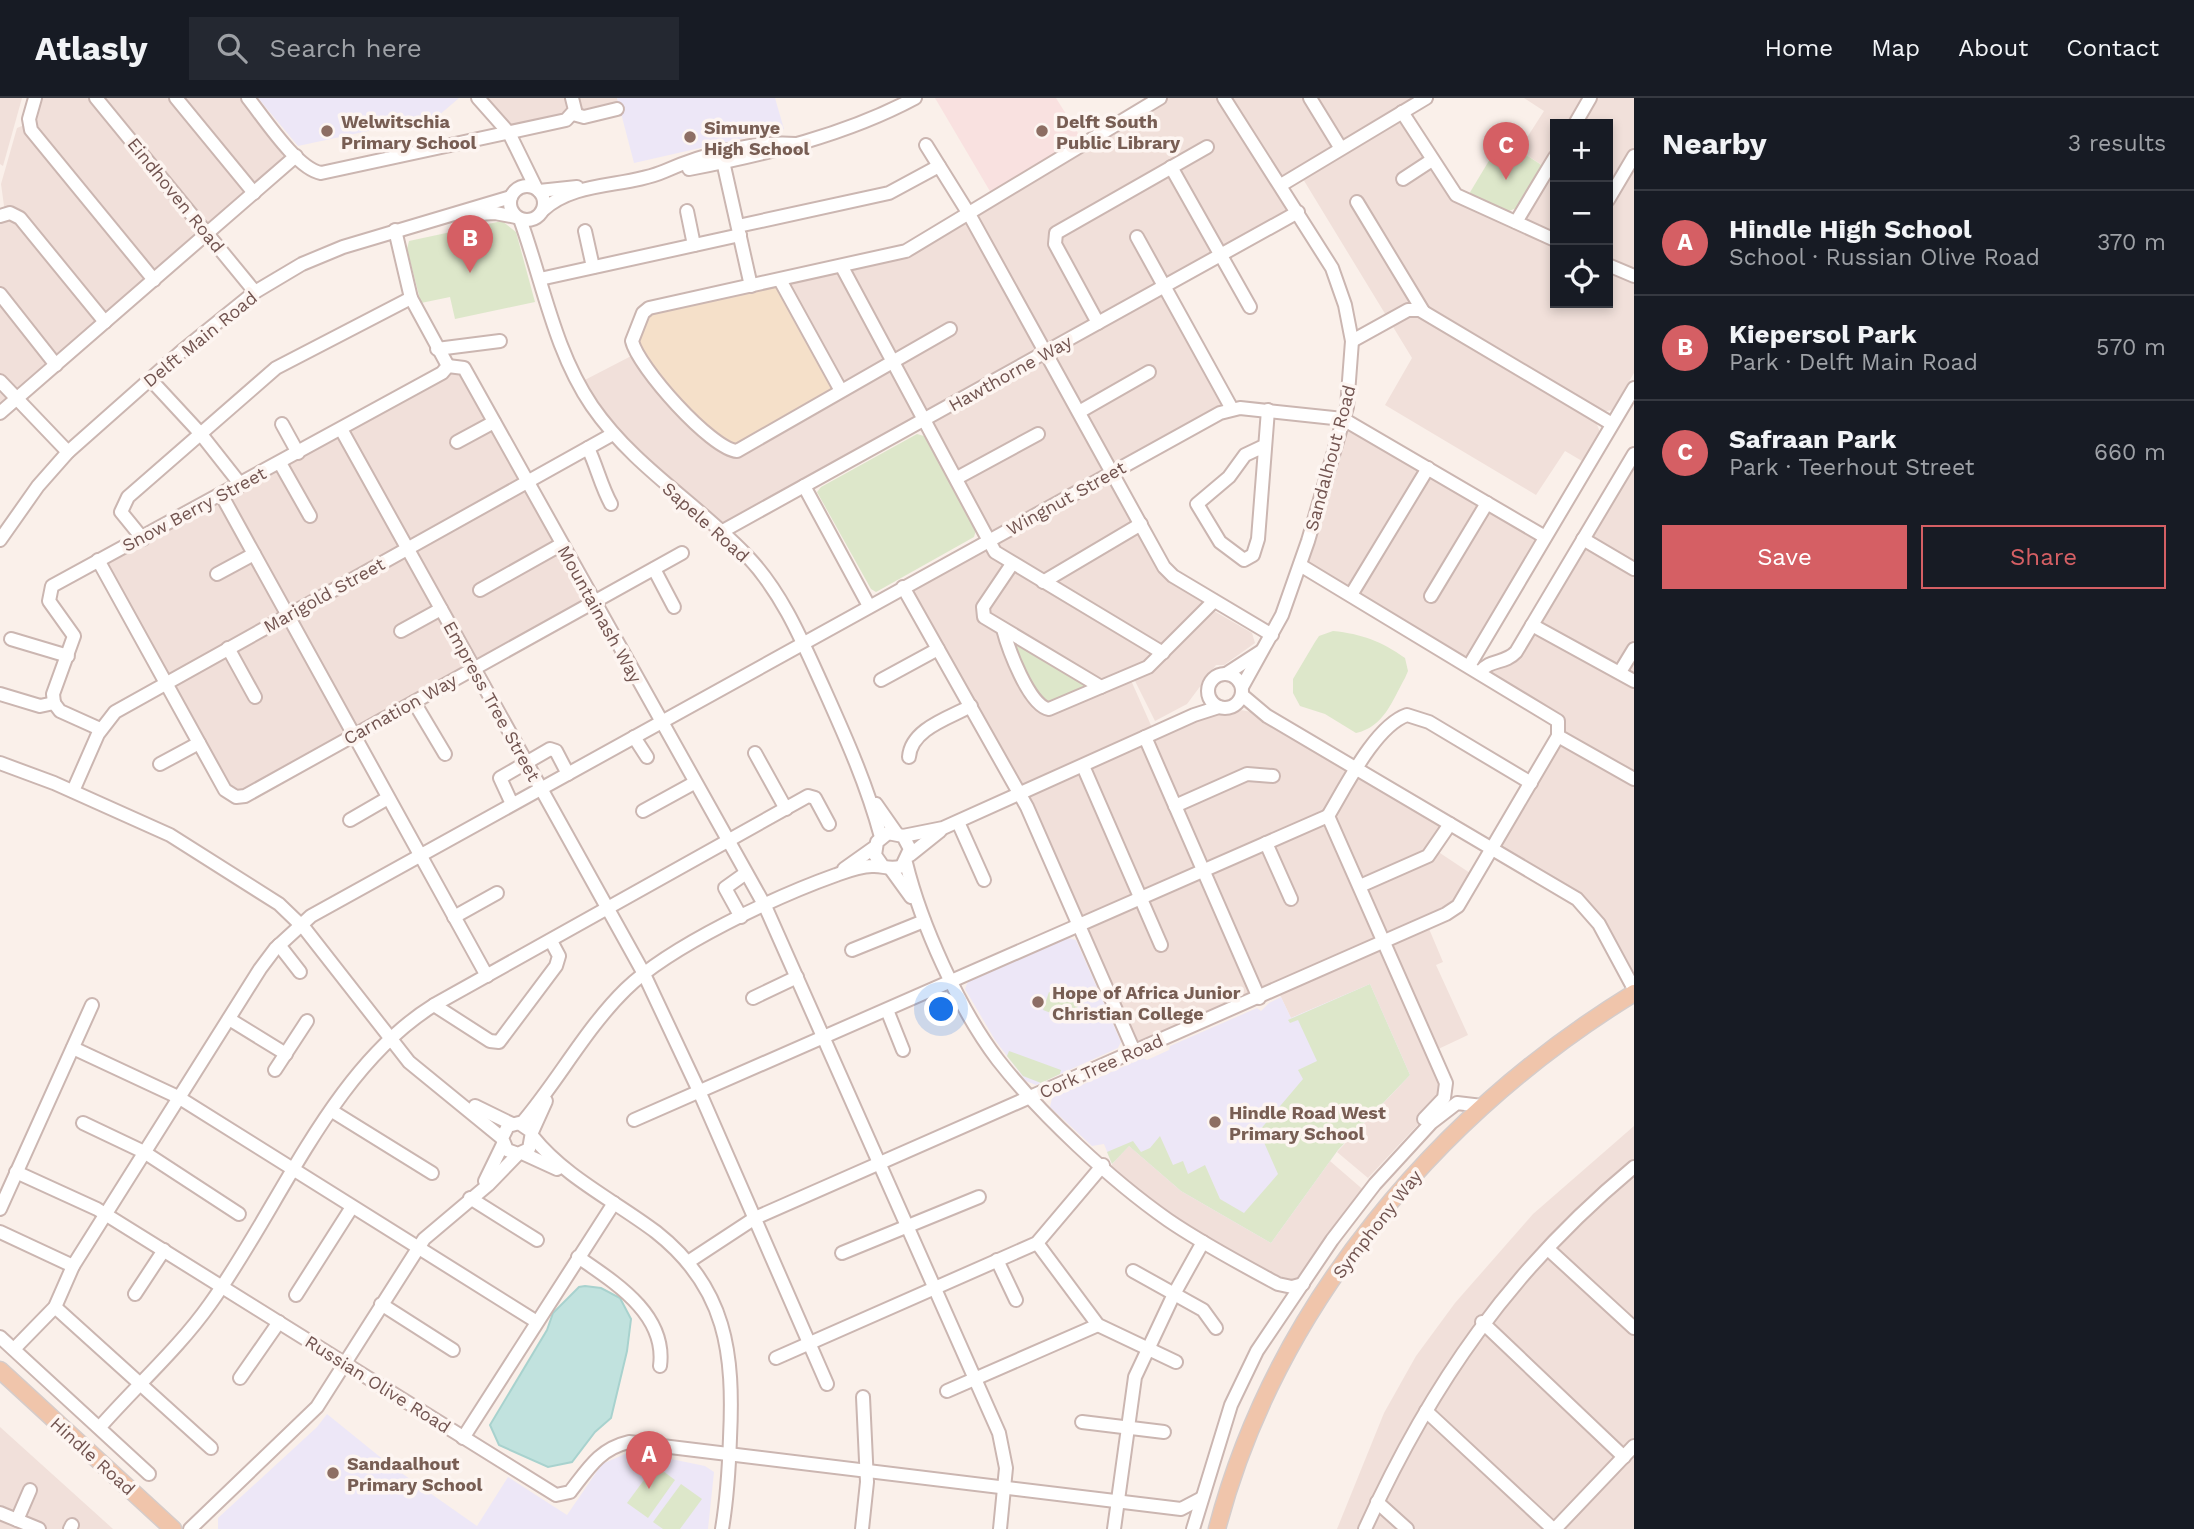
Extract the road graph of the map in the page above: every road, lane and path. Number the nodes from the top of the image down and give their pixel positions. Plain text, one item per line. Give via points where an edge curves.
1 (35, 98) edge
2 (96, 98) edge
3 (176, 98) edge
4 (248, 98) edge
5 (478, 98) edge
6 (902, 98) edge
7 (915, 98) edge
8 (1160, 98) edge
9 (1224, 98) edge
10 (1310, 98) edge
11 (1426, 98) edge
12 (1590, 98) edge
13 (573, 107) edge
14 (617, 109) dead end
15 (889, 109) junction
16 (1402, 112) junction
17 (1578, 119) edge
18 (509, 133) junction
19 (926, 145) dead end
20 (1207, 147) dead end
21 (1340, 148) junction
22 (516, 150) junction
23 (296, 156) junction
24 (1634, 156) edge
25 (722, 158) junction
26 (1432, 160) junction
27 (1550, 165) edge
28 (939, 166) junction
29 (1171, 167) junction
30 (1403, 179) dead end
31 (603, 184) junction
32 (1281, 185) junction
33 (538, 190) junction
34 (1613, 192) edge
35 (254, 193) junction
36 (513, 194) junction
37 (1357, 202) dead end
38 (687, 211) dead end
39 (1298, 212) junction
40 (542, 213) junction
41 (969, 214) junction
42 (0, 216) edge
43 (453, 216) junction
44 (518, 218) junction
45 (1516, 222) junction
46 (395, 230) junction
47 (585, 231) dead end
48 (739, 231) junction
49 (207, 233) junction
50 (1137, 237) dead end
51 (1550, 238) edge
52 (694, 245) junction
53 (534, 254) junction
54 (1221, 255) junction
55 (593, 267) junction
56 (842, 267) junction
57 (1613, 267) edge
58 (1634, 276) edge
59 (540, 279) junction
60 (154, 280) junction
61 (780, 280) junction
62 (751, 286) junction
63 (1165, 286) junction
64 (255, 292) junction
65 (0, 294) edge
66 (411, 298) junction
67 (1250, 307) dead end
68 (1423, 311) junction
69 (106, 322) junction
70 (1098, 323) junction
71 (950, 329) dead end
72 (500, 341) dead end
73 (1352, 341) junction
74 (467, 345) junction
75 (437, 349) junction
76 (1045, 353) junction
77 (892, 360) junction
78 (56, 365) junction
79 (448, 366) junction
80 (464, 368) junction
81 (1149, 372) dead end
82 (150, 379) junction
83 (0, 381) edge
84 (1634, 388) edge
85 (841, 389) junction
86 (17, 399) junction
87 (1232, 409) junction
88 (1268, 410) junction
89 (1079, 412) junction
90 (0, 414) edge
91 (1343, 419) junction
92 (925, 420) junction
93 (494, 422) junction
94 (282, 424) dead end
95 (1612, 424) junction
96 (341, 429) junction
97 (200, 433) junction
98 (613, 434) junction
99 (1038, 434) dead end
100 (457, 442) dead end
101 (1264, 446) junction
102 (587, 449) junction
103 (68, 452) junction
104 (298, 453) junction
105 (1634, 454) edge
106 (280, 463) junction
107 (1428, 467) junction
108 (1112, 472) junction
109 (957, 478) junction
110 (527, 482) junction
111 (241, 485) junction
112 (804, 486) junction
113 (222, 496) junction
114 (1487, 503) junction
115 (611, 504) dead end
116 (310, 516) dead end
117 (1141, 524) junction
118 (721, 532) junction
119 (1545, 537) junction
120 (989, 539) junction
121 (1583, 539) junction
122 (0, 540) edge
123 (143, 540) junction
124 (562, 544) junction
125 (408, 548) junction
126 (682, 553) dead end
127 (254, 554) junction
128 (97, 560) junction
129 (1012, 564) junction
130 (1300, 565) junction
131 (654, 569) junction
132 (1634, 569) edge
133 (217, 575) dead end
134 (1042, 582) junction
135 (903, 587) junction
136 (480, 590) dead end
137 (1351, 596) junction
138 (1431, 596) dead end
139 (1214, 601) junction
140 (594, 602) junction
141 (869, 606) junction
142 (674, 607) dead end
143 (441, 609) junction
144 (288, 615) junction
145 (1532, 625) junction
146 (1003, 629) junction
147 (401, 631) dead end
148 (1272, 635) junction
149 (12, 639) dead end
150 (803, 643) junction
151 (228, 648) junction
152 (938, 649) junction
153 (1263, 649) junction
154 (1634, 649) edge
155 (1163, 653) junction
156 (68, 656) junction
157 (474, 668) junction
158 (1475, 668) junction
159 (1620, 672) junction
160 (1226, 674) junction
161 (881, 680) dead end
162 (1634, 681) edge
163 (166, 683) junction
164 (1101, 687) junction
165 (1242, 691) junction
166 (1208, 692) junction
167 (0, 694) edge
168 (255, 697) dead end
169 (414, 702) junction
170 (54, 703) junction
171 (971, 706) junction
172 (1225, 707) junction
173 (1194, 715) junction
174 (1267, 716) junction
175 (660, 722) junction
176 (100, 729) junction
177 (354, 735) junction
178 (1558, 736) junction
179 (634, 737) junction
180 (1145, 737) junction
181 (199, 743) junction
182 (755, 753) dead end
183 (445, 754) dead end
184 (647, 757) dead end
185 (909, 757) dead end
186 (527, 762) junction
187 (0, 763) edge
188 (160, 764) dead end
189 (1083, 765) junction
190 (1356, 768) junction
191 (568, 774) junction
192 (1273, 776) dead end
193 (1634, 779) edge
194 (694, 783) junction
195 (1531, 783) junction
196 (541, 788) junction
197 (74, 791) junction
198 (1019, 794) junction
199 (388, 798) junction
200 (871, 799) junction
201 (512, 804) junction
202 (1175, 806) junction
203 (786, 809) junction
204 (643, 811) dead end
205 (1328, 817) junction
206 (350, 820) dead end
207 (958, 822) junction
208 (829, 824) dead end
209 (1450, 824) junction
210 (943, 828) junction
211 (900, 835) junction
212 (728, 841) junction
213 (878, 842) junction
214 (1266, 843) junction
215 (1492, 849) junction
216 (420, 855) junction
217 (908, 859) junction
218 (886, 867) junction
219 (1203, 871) junction
220 (746, 873) junction
221 (836, 875) junction
222 (984, 880) dead end
223 (1360, 886) junction
224 (497, 893) dead end
225 (1141, 897) junction
226 (1291, 899) dead end
227 (916, 903) junction
228 (765, 906) junction
229 (608, 909) junction
230 (454, 917) junction
231 (741, 917) junction
232 (924, 920) junction
233 (302, 925) junction
234 (1079, 925) junction
235 (551, 941) junction
236 (1384, 942) junction
237 (279, 945) junction
238 (1161, 945) dead end
239 (852, 950) dead end
240 (300, 972) dead end
241 (643, 972) junction
242 (487, 976) junction
243 (797, 977) junction
244 (952, 981) junction
245 (1634, 991) edge
246 (753, 998) dead end
247 (1259, 998) junction
248 (92, 1005) dead end
249 (434, 1005) junction
250 (887, 1010) junction
251 (229, 1019) junction
252 (307, 1021) dead end
253 (823, 1038) junction
254 (389, 1039) junction
255 (73, 1048) junction
256 (903, 1050) dead end
257 (1134, 1051) junction
258 (286, 1054) junction
259 (275, 1070) dead end
260 (699, 1091) junction
261 (450, 1093) junction
262 (178, 1097) junction
263 (1031, 1097) junction
264 (1482, 1106) junction
265 (332, 1111) junction
266 (634, 1120) dead end
267 (83, 1123) dead end
268 (525, 1129) junction
269 (503, 1141) junction
270 (144, 1152) junction
271 (520, 1153) junction
272 (1402, 1153) junction
273 (879, 1164) junction
274 (1103, 1165) junction
275 (295, 1170) junction
276 (16, 1172) junction
277 (432, 1173) dead end
278 (574, 1175) junction
279 (1631, 1176) edge
280 (475, 1194) junction
281 (979, 1197) dead end
282 (614, 1203) junction
283 (352, 1207) junction
284 (0, 1209) edge
285 (105, 1214) junction
286 (239, 1214) dead end
287 (755, 1218) junction
288 (906, 1227) junction
289 (0, 1232) edge
290 (537, 1240) dead end
291 (1203, 1242) junction
292 (1037, 1243) junction
293 (417, 1247) junction
294 (1548, 1249) junction
295 (164, 1250) junction
296 (842, 1254) dead end
297 (578, 1257) junction
298 (998, 1260) junction
299 (688, 1262) junction
300 (73, 1266) junction
301 (1133, 1271) dead end
302 (1278, 1284) junction
303 (1303, 1284) junction
304 (222, 1286) junction
305 (933, 1288) junction
306 (135, 1294) dead end
307 (1174, 1294) junction
308 (296, 1295) dead end
309 (1016, 1300) dead end
310 (381, 1304) junction
311 (55, 1307) junction
312 (1288, 1309) junction
313 (279, 1322) junction
314 (537, 1322) junction
315 (1482, 1322) junction
316 (1098, 1325) junction
317 (1216, 1328) dead end
318 (1634, 1328) edge
319 (0, 1337) edge
320 (810, 1344) junction
321 (14, 1349) junction
322 (1148, 1349) junction
323 (453, 1350) dead end
324 (776, 1358) dead end
325 (1176, 1362) dead end
326 (344, 1363) junction
327 (660, 1366) dead end
328 (4, 1376) edge
329 (240, 1378) dead end
330 (974, 1381) junction
331 (139, 1384) junction
332 (827, 1384) dead end
333 (947, 1391) dead end
334 (863, 1397) dead end
335 (1426, 1411) junction
336 (1082, 1422) dead end
337 (100, 1427) junction
338 (1127, 1428) junction
339 (1164, 1432) dead end
340 (463, 1438) junction
341 (1634, 1446) edge
342 (211, 1448) dead end
343 (729, 1453) junction
344 (1624, 1457) junction
345 (867, 1470) junction
346 (149, 1474) dead end
347 (1006, 1486) junction
348 (30, 1490) dead end
349 (1202, 1499) junction
350 (1117, 1500) junction
351 (1377, 1502) junction
352 (1181, 1509) junction
353 (0, 1513) edge
354 (17, 1520) junction
355 (38, 1529) edge
356 (173, 1529) edge
357 (191, 1529) edge
358 (722, 1529) edge
359 (862, 1529) edge
360 (1000, 1529) edge
361 (1114, 1529) edge
362 (1193, 1529) edge
363 (1217, 1529) edge
364 (1365, 1529) edge
365 (1407, 1529) edge
366 (1554, 1529) edge

1 - 60 street via 31,130
2 - 49 street, Eindhoven Road
3 - 35 street
4 - 23 street
5 - 18 street
6 - 15 street
7 - 15 street
8 - 41 street
9 - 32 street, Sandalhout Road
10 - 21 street
11 - 16 street
12 - 17 street
13 - 14 street via 584,117
13 - 18 street via 566,120
15 - 25 street via 777,151
16 - 21 street
16 - 26 street
18 - 22 street
18 - 23 street via 324,173 309,169
19 - 28 street
20 - 29 street
21 - 32 street
22 - 33 street
22 - 36 street
23 - 35 street
24 - 34 street
25 - 31 street
25 - 48 street
26 - 30 street
26 - 45 street via 1456,195
27 - 45 street
28 - 41 street
28 - 48 street via 889,193
29 - 54 street
29 - 70 street via 1056,233 1055,244
31 - 33 street
31 - 40 street via 559,198
32 - 39 street, Sandalhout Road
33 - 36 street via 522,187
33 - 40 street via 544,200
35 - 49 street
36 - 43 street, Delft Main Road
36 - 44 street via 510,208
37 - 68 street
38 - 52 street
39 - 54 street, Hawthorne Way
39 - 73 street, Sandalhout Road via 1332,268
40 - 44 street via 531,220
40 - 53 street, Sapele Road via 535,230
41 - 56 street via 906,251
41 - 76 street
42 - 69 street via 10,213 20,218
43 - 44 street, Delft Main Road via 495,212
43 - 46 street, Delft Main Road
44 - 53 street, Sapele Road
45 - 51 street
46 - 64 street, Delft Main Road via 302,264
46 - 66 street
47 - 55 street
48 - 52 street
48 - 62 street
49 - 60 street
49 - 64 street, Eindhoven Road
50 - 63 street
52 - 55 street
53 - 59 street, Sapele Road
54 - 63 street, Hawthorne Way
54 - 67 street
55 - 59 street
56 - 61 street
56 - 77 street
57 - 58 street
59 - 98 street, Sapele Road via 566,360
60 - 69 street
61 - 62 street
61 - 85 street
62 - 85 street via 646,310 632,341 654,380 720,445 737,451 830,400
63 - 70 street, Hawthorne Way
63 - 87 street
64 - 82 street, Delft Main Road
65 - 78 street
66 - 75 street
66 - 97 street via 288,360
68 - 73 street via 1408,310
68 - 95 street
69 - 78 street
70 - 76 street, Hawthorne Way
71 - 77 street
72 - 74 street
73 - 91 street, Sandalhout Road
74 - 75 street
74 - 80 street
75 - 79 street
76 - 89 street
76 - 92 street, Hawthorne Way
77 - 85 street
77 - 92 street
78 - 86 street
79 - 80 street
79 - 96 street, Snow Berry Street
80 - 93 street, Mountainash Way
81 - 89 street
82 - 97 street
82 - 103 street, Delft Main Road
83 - 86 street
84 - 95 street
86 - 90 street
86 - 103 street
87 - 88 street, Wingnut Street
87 - 108 street, Wingnut Street
88 - 91 street, Wingnut Street
88 - 101 street
89 - 108 street
91 - 107 street
91 - 130 street, Sandalhout Road
92 - 109 street
92 - 112 street, Hawthorne Way
93 - 100 street
93 - 110 street, Mountainash Way
94 - 104 street
95 - 119 street
96 - 104 street, Snow Berry Street
96 - 125 street, Empress Tree Street
97 - 111 street
97 - 123 street via 122,505 123,516
98 - 102 street, Marigold Street
98 - 118 street, Sapele Road
99 - 109 street
101 - 101 street via 1244,455 1229,477 1197,503 1220,542 1244,560 1253,555 1258,539
102 - 110 street, Marigold Street
102 - 115 street
103 - 122 street, Delft Main Road
104 - 106 street, Snow Berry Street
105 - 121 street
106 - 111 street, Snow Berry Street
106 - 116 street
107 - 114 street
107 - 137 street
108 - 117 street
108 - 120 street, Wingnut Street
109 - 120 street
110 - 124 street, Mountainash Way
110 - 125 street, Marigold Street
111 - 113 street, Snow Berry Street
112 - 118 street, Hawthorne Way
112 - 141 street
113 - 123 street, Snow Berry Street
113 - 127 street
114 - 119 street
114 - 138 street
117 - 134 street
117 - 139 street via 1167,571
118 - 150 street, Sapele Road via 770,584
119 - 158 street
120 - 129 street via 995,552
120 - 135 street, Wingnut Street
121 - 132 street
121 - 145 street
123 - 128 street, Snow Berry Street
124 - 136 street
124 - 140 street, Mountainash Way
125 - 143 street, Empress Tree Street
125 - 144 street, Marigold Street
126 - 131 street, Carnation Way
127 - 133 street
127 - 144 street
128 - 156 street, Snow Berry Street via 55,584 48,594 51,605 73,632
128 - 163 street, Carnation Way
129 - 134 street
129 - 146 street via 982,611
130 - 137 street
130 - 148 street, Sandalhout Road
131 - 140 street, Carnation Way
131 - 142 street
134 - 155 street
135 - 141 street, Wingnut Street
135 - 152 street
137 - 158 street
139 - 148 street
139 - 155 street
140 - 157 street, Carnation Way
140 - 175 street, Mountainash Way
141 - 150 street, Wingnut Street
143 - 147 street
143 - 157 street, Empress Tree Street
144 - 151 street, Marigold Street
144 - 177 street
145 - 158 street via 1513,656
145 - 159 street
146 - 164 street
146 - 164 street via 1008,651 1042,707 1054,708
148 - 153 street, Sandalhout Road
149 - 156 street
150 - 175 street, Wingnut Street
150 - 200 street, Sapele Road
151 - 163 street, Marigold Street
151 - 168 street
152 - 161 street
152 - 171 street
153 - 160 street
153 - 165 street
154 - 159 street
155 - 164 street via 1148,667
156 - 170 street, Snow Berry Street
157 - 169 street, Carnation Way
157 - 186 street, Empress Tree Street
158 - 178 street via 1555,717
159 - 162 street
160 - 165 street via 1239,680
160 - 166 street via 1213,679
163 - 176 street, Marigold Street via 115,712
163 - 181 street, Carnation Way
165 - 172 street
165 - 174 street
166 - 172 street
166 - 173 street
167 - 170 street via 40,706
169 - 177 street, Carnation Way
169 - 183 street
170 - 176 street via 60,711
171 - 185 street via 919,735 911,744
171 - 198 street
172 - 173 street
172 - 174 street
173 - 180 street
174 - 190 street
175 - 179 street, Wingnut Street
175 - 194 street, Mountainash Way
176 - 197 street, Marigold Street
177 - 181 street, Carnation Way via 240,797 225,790
177 - 199 street
178 - 193 street
178 - 195 street, Cork Tree Road
179 - 184 street
179 - 191 street, Wingnut Street
180 - 189 street
180 - 202 street
181 - 188 street
182 - 203 street
186 - 191 street via 553,749
186 - 196 street, Empress Tree Street
186 - 201 street via 500,778
187 - 197 street
189 - 198 street
189 - 225 street
190 - 195 street via 1391,726 1411,715
190 - 205 street
190 - 209 street
191 - 196 street, Wingnut Street
192 - 202 street via 1254,773
194 - 204 street
194 - 212 street, Mountainash Way
195 - 215 street, Cork Tree Road
196 - 201 street, Wingnut Street
196 - 229 street, Empress Tree Street
197 - 233 street via 170,835 264,893
198 - 207 street
198 - 234 street
199 - 206 street
199 - 216 street
200 - 211 street, Sapele Road
200 - 213 street, Sapele Road
201 - 216 street, Wingnut Street
202 - 219 street
203 - 208 street via 812,796
203 - 212 street
205 - 214 street
205 - 223 street
207 - 210 street
207 - 222 street
209 - 215 street
209 - 223 street via 1428,856
210 - 211 street
210 - 217 street
211 - 213 street
211 - 217 street via 909,845
212 - 220 street, Mountainash Way
212 - 229 street
213 - 218 street via 877,859
213 - 221 street
214 - 219 street
214 - 226 street
215 - 236 street, Cork Tree Road via 1455,909
215 - 245 street via 1588,909 1617,953
216 - 230 street
216 - 233 street, Wingnut Street
217 - 218 street
217 - 227 street
218 - 221 street via 868,866
218 - 227 street
219 - 225 street
219 - 247 street
220 - 228 street, Mountainash Way
220 - 231 street via 725,887
221 - 228 street
223 - 236 street
224 - 230 street
225 - 234 street
225 - 238 street
227 - 232 street
228 - 231 street
228 - 243 street, Mountainash Way
229 - 235 street
229 - 241 street, Empress Tree Street
230 - 242 street
231 - 241 street
232 - 239 street
232 - 244 street
233 - 237 street, Wingnut Street
233 - 254 street
234 - 244 street
234 - 257 street
235 - 242 street
235 - 249 street via 559,956 556,966 499,1042 490,1041
236 - 247 street, Cork Tree Road
236 - 272 street via 1446,1083 1444,1098 1407,1135
237 - 240 street
237 - 251 street, Wingnut Street
241 - 260 street, Empress Tree Street
241 - 268 street via 603,1014
242 - 249 street
243 - 246 street
243 - 253 street, Mountainash Way
244 - 250 street
244 - 263 street via 987,1044
245 - 264 main road, Symphony Way via 1574,1031
247 - 257 street, Cork Tree Road
248 - 255 street
249 - 254 street
250 - 253 street
250 - 256 street
251 - 258 street
251 - 262 street, Wingnut Street
252 - 258 street
253 - 260 street
253 - 273 street, Mountainash Way
254 - 261 street via 416,1069
254 - 265 street via 364,1063
255 - 262 street
255 - 276 street
257 - 263 street, Cork Tree Road
258 - 259 street
260 - 266 street
260 - 287 street, Empress Tree Street
261 - 268 street
261 - 269 street
262 - 270 street, Wingnut Street
262 - 275 street
263 - 273 street, Cork Tree Road
263 - 274 street
264 - 272 street via 1451,1105
264 - 363 main road, Symphony Way via 1443,1142 1378,1217 1321,1298 1265,1401
265 - 275 street
265 - 277 street
267 - 270 street
268 - 269 street via 505,1129
268 - 271 street via 531,1145
268 - 278 street
269 - 271 street via 507,1150
269 - 280 street
270 - 285 street, Wingnut Street
270 - 286 street
271 - 278 street
271 - 280 street
272 - 303 street
273 - 287 street, Cork Tree Road
273 - 288 street, Mountainash Way
274 - 291 street via 1153,1209
274 - 292 street
275 - 283 street
275 - 304 street
276 - 284 street
276 - 285 street, Russian Olive Road
278 - 282 street
279 - 294 street
280 - 290 street
280 - 293 street
281 - 288 street
282 - 297 street
282 - 299 street
283 - 293 street
283 - 308 street
285 - 295 street, Russian Olive Road
285 - 300 street, Wingnut Street
287 - 299 street, Cork Tree Road
287 - 320 street, Empress Tree Street
288 - 296 street
288 - 305 street, Mountainash Way
289 - 300 street
291 - 302 street
291 - 307 street
292 - 298 street
292 - 316 street
293 - 310 street
293 - 314 street
294 - 315 street
294 - 318 street
295 - 304 street, Russian Olive Road
295 - 306 street
297 - 314 street
297 - 327 street via 623,1288 639,1306 657,1337
298 - 305 street
298 - 309 street
299 - 343 street via 715,1305 729,1352
300 - 311 street, Wingnut Street
301 - 307 street
302 - 303 street
302 - 312 street
303 - 312 street
304 - 313 street, Russian Olive Road
304 - 331 street
305 - 320 street
305 - 330 street, Mountainash Way
307 - 317 street via 1206,1313
307 - 322 street
310 - 323 street
310 - 326 street
311 - 321 street
311 - 331 street
312 - 349 street via 1257,1351 1238,1388
313 - 326 street, Russian Olive Road
313 - 329 street
314 - 340 street
315 - 335 street
315 - 344 street
316 - 322 street
316 - 330 street
319 - 321 street
320 - 324 street
320 - 332 street, Empress Tree Street
321 - 337 street
322 - 325 street
322 - 338 street via 1132,1389
326 - 340 street, Russian Olive Road
326 - 357 street via 305,1420
328 - 356 main road, Hindle Road
330 - 333 street
330 - 347 street, Mountainash Way via 1005,1451
331 - 337 street
331 - 342 street
334 - 345 street
335 - 351 street
335 - 366 street
336 - 338 street
337 - 346 street
338 - 339 street
338 - 350 street
340 - 343 street, Russian Olive Road via 559,1496 570,1492 601,1454 620,1444
341 - 344 street
343 - 345 street
343 - 358 street
344 - 366 street
345 - 347 street
345 - 359 street
347 - 350 street
347 - 360 street, Mountainash Way
348 - 354 street
349 - 352 street
349 - 362 street
350 - 352 street
350 - 361 street
351 - 364 street
351 - 365 street
352 - 362 street
353 - 354 street
354 - 355 street

